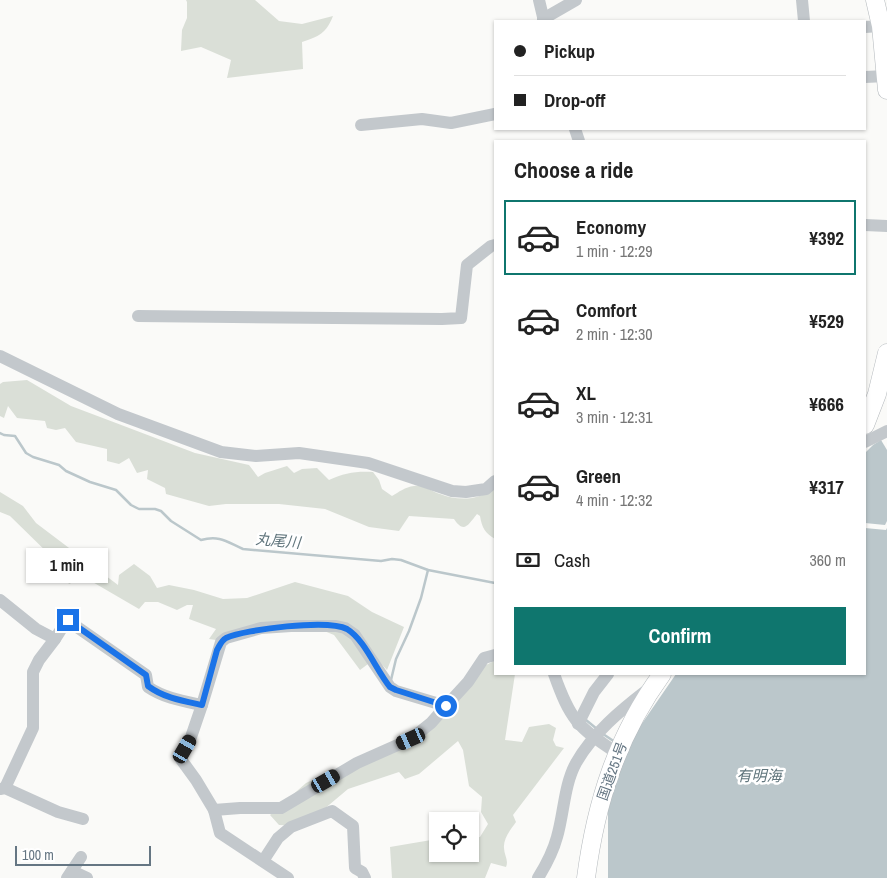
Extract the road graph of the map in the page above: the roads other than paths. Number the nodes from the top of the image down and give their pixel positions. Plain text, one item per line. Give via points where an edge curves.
1 (539, 0) edge
2 (576, 0) edge
3 (802, 0) edge
4 (875, 0) edge
5 (544, 20) edge
6 (804, 20) edge
7 (873, 27) edge
8 (886, 76) edge
9 (866, 77) edge
10 (887, 85) edge
11 (887, 90) edge
12 (494, 114) edge
13 (361, 125) dead end
14 (866, 225) edge
15 (887, 226) edge
16 (494, 245) edge
17 (138, 316) dead end
18 (887, 352) edge
19 (0, 356) edge
20 (866, 422) edge
21 (887, 431) edge
22 (866, 442) edge
23 (494, 482) edge
24 (0, 600) edge
25 (55, 638) junction
26 (494, 655) edge
27 (554, 675) edge
28 (607, 675) edge
29 (658, 679) edge
30 (202, 705) junction
31 (446, 706) junction
32 (580, 720) junction
33 (598, 734) junction
34 (619, 748) junction
35 (2, 788) edge
36 (214, 810) junction
37 (83, 819) dead end
38 (81, 857) dead end
39 (264, 861) junction
40 (70, 874) edge
41 (87, 878) edge
42 (288, 878) edge
43 (365, 878) edge
44 (538, 878) edge
45 (586, 878) edge

1 - 5 street
2 - 5 street
3 - 6 street
4 - 7 highway
7 - 8 highway
8 - 9 street
8 - 10 highway
10 - 11 highway
12 - 13 street via 451,122 422,119
14 - 15 street
16 - 17 street via 467,265 461,318
18 - 20 highway
19 - 23 street via 118,414 221,452 256,456 299,453 368,463 452,491 486,489
21 - 22 street
24 - 25 street via 36,628
25 - 30 street via 68,620 146,675 148,686 156,692
25 - 35 street via 33,672 33,728
26 - 31 street via 484,658
27 - 32 street via 570,713
28 - 32 street via 594,692
29 - 33 street
29 - 34 highway, 国道251号
30 - 31 street via 217,650 226,638 260,628 336,626 355,635 390,687
30 - 36 street via 180,758
31 - 36 street via 411,739 357,762 280,808
32 - 33 street
33 - 34 street
33 - 44 street via 576,764 557,838
34 - 45 highway, 国道251号 via 598,811
35 - 37 street
36 - 39 street via 220,833
38 - 40 street
39 - 42 street
39 - 43 street via 278,838 290,827 332,810 353,826 355,868
40 - 41 street

